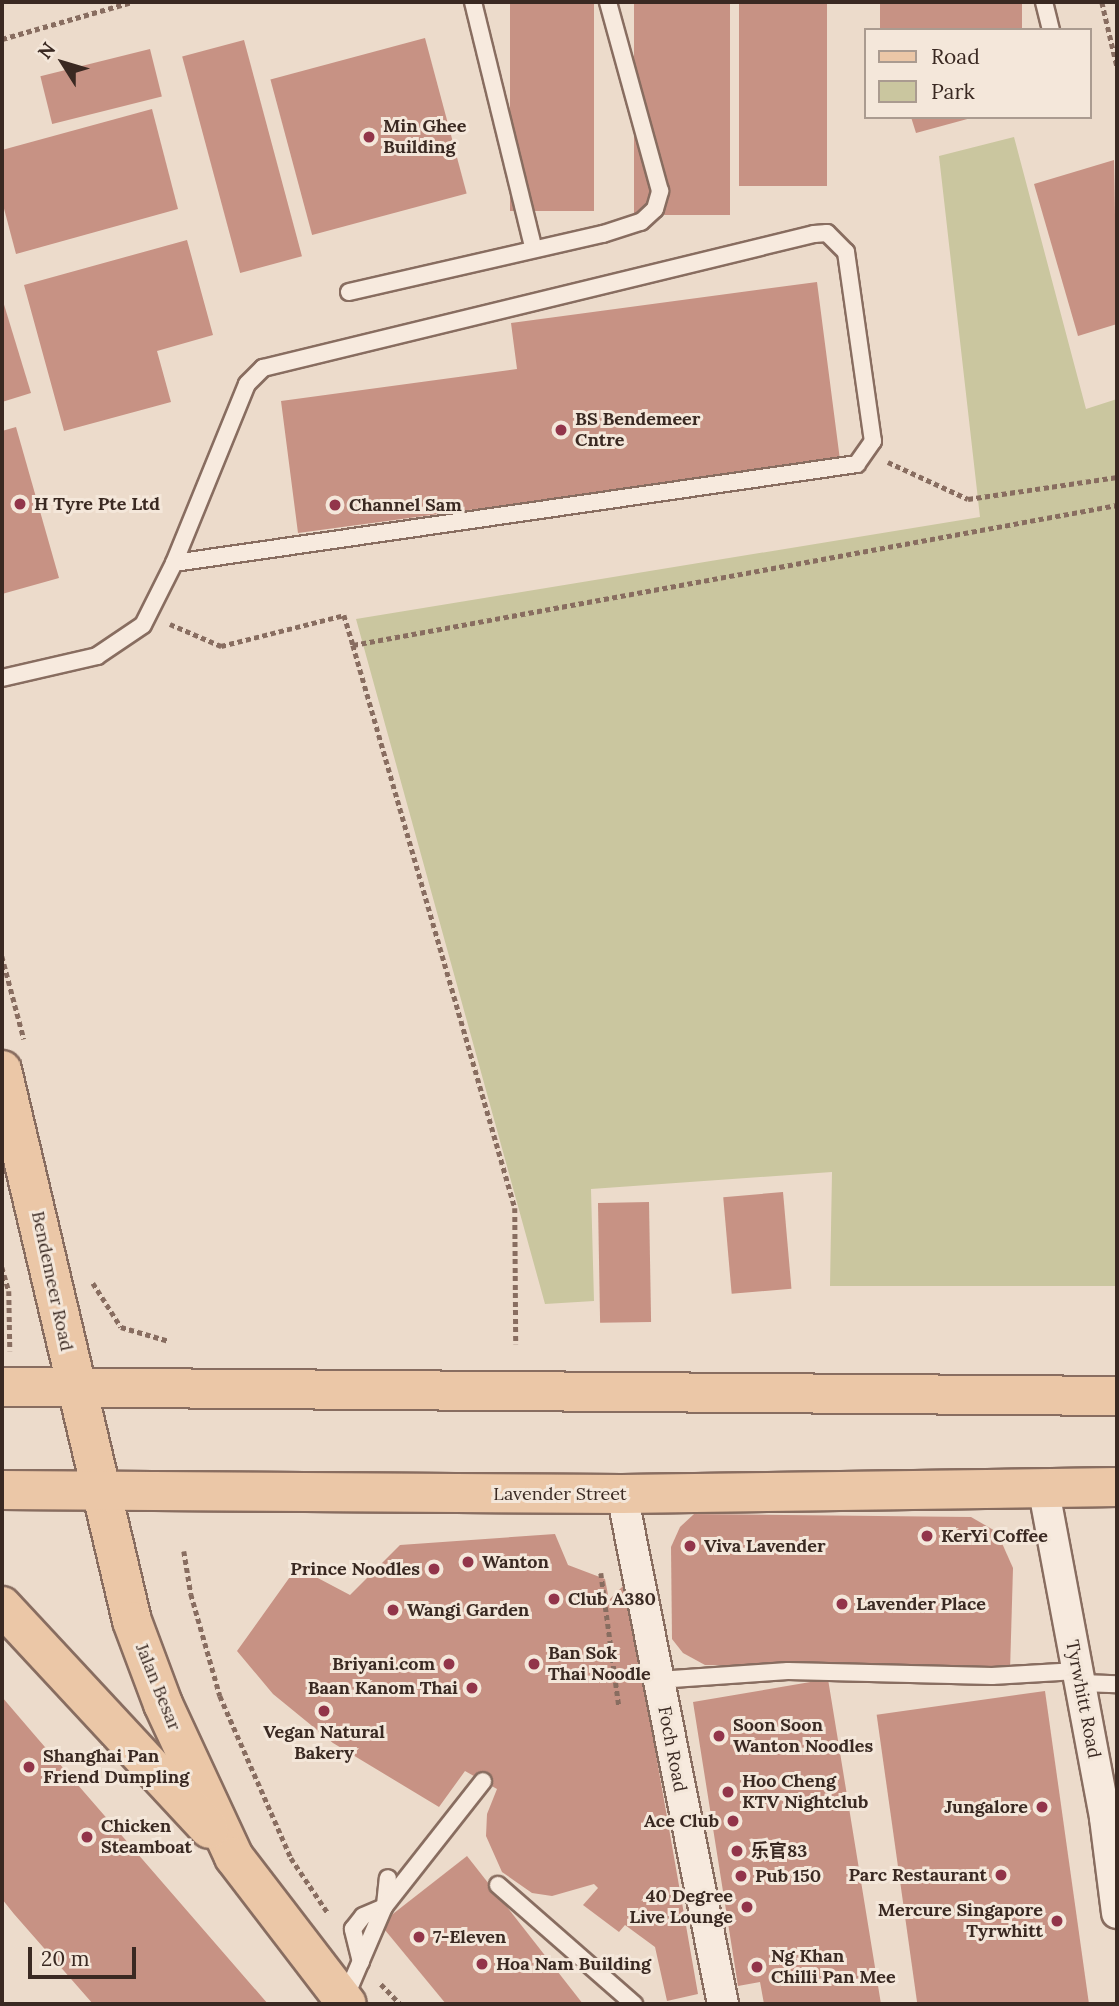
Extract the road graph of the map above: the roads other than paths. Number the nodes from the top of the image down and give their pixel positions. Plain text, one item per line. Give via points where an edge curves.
1 (473, 2) edge
2 (608, 2) edge
3 (1044, 2) edge
4 (1050, 28) edge
5 (533, 247) junction
6 (349, 292) dead end
7 (174, 563) junction
8 (2, 678) edge
9 (2, 1070) edge
10 (74, 1386) junction
11 (7, 1387) edge
12 (1117, 1396) edge
13 (1043, 1486) junction
14 (1117, 1487) edge
15 (2, 1490) edge
16 (98, 1492) junction
17 (622, 1494) junction
18 (2, 1606) edge
19 (1079, 1677) junction
20 (1117, 1684) edge
21 (655, 1692) junction
22 (483, 1781) dead end
23 (234, 1857) junction
24 (387, 1878) dead end
25 (498, 1885) dead end
26 (384, 1907) junction
27 (1117, 1913) edge
28 (346, 2002) edge
29 (634, 2004) edge
30 (723, 2004) edge

1 - 5 lane
2 - 5 lane via 660,191 655,209 641,222 616,230
3 - 4 lane
5 - 6 lane
7 - 7 lane via 247,384 262,368 827,233 846,252 873,441 857,464
7 - 8 lane via 144,625 97,656
9 - 10 main road, Bendemeer Road
10 - 11 main road
10 - 12 main road
10 - 16 main road, Bendemeer Road
13 - 14 main road, Lavender Street
13 - 17 main road, Lavender Street
13 - 19 street, Tyrwhitt Road
15 - 16 main road, Lavender Street
16 - 17 main road, Lavender Street
16 - 23 main road, Jalan Besar via 132,1621 163,1704
17 - 21 street, Foch Road
18 - 23 main road
19 - 20 lane
19 - 21 lane via 788,1671
19 - 27 street, Tyrwhitt Road
21 - 30 street, Foch Road
22 - 26 lane
23 - 28 main road, Jalan Besar
24 - 26 lane
25 - 29 lane
26 - 28 lane

